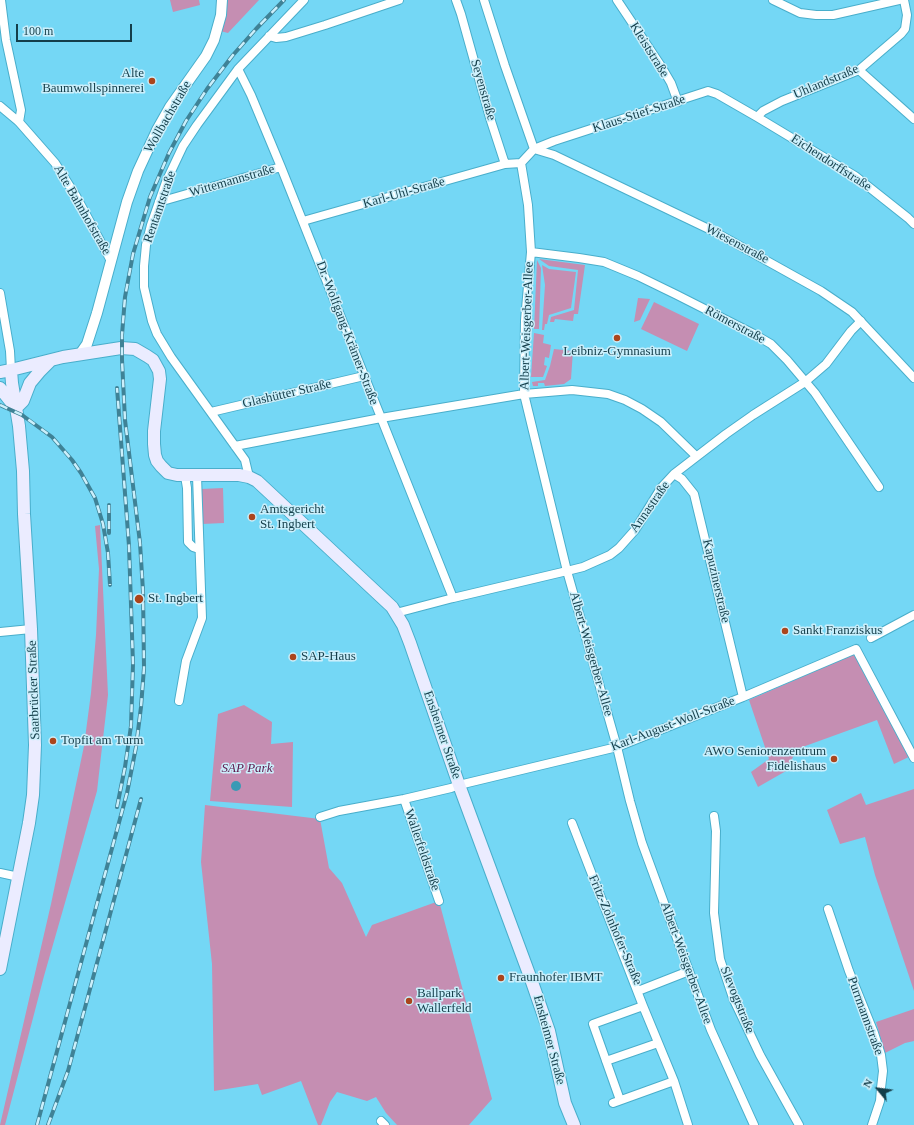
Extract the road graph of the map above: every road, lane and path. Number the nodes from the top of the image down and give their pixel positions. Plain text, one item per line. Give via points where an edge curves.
1 (1, 0) edge
2 (222, 0) edge
3 (304, 0) edge
4 (399, 0) edge
5 (456, 0) edge
6 (484, 0) edge
7 (617, 0) edge
8 (773, 0) edge
9 (899, 0) edge
10 (904, 0) edge
11 (881, 2) edge
12 (269, 36) junction
13 (238, 69) junction
14 (859, 70) junction
15 (678, 102) junction
16 (0, 106) edge
17 (743, 108) joint
18 (757, 117) junction
19 (914, 119) edge
20 (19, 122) junction
21 (534, 149) junction
22 (522, 163) junction
23 (505, 164) junction
24 (281, 167) junction
25 (159, 202) junction
26 (303, 221) junction
27 (914, 224) edge
28 (530, 252) junction
29 (111, 261) junction
30 (0, 293) edge
31 (861, 321) junction
32 (80, 354) junction
33 (50, 361) junction
34 (6, 371) edge
35 (364, 376) junction
36 (914, 378) edge
37 (806, 382) junction
38 (0, 388) edge
39 (524, 394) junction
40 (16, 408) junction
41 (211, 412) junction
42 (381, 418) junction
43 (235, 446) junction
44 (696, 456) junction
45 (674, 474) junction
46 (191, 476) junction
47 (249, 477) junction
48 (879, 487) dead end
49 (199, 549) junction
50 (567, 571) junction
51 (453, 598) junction
52 (396, 613) junction
53 (914, 615) edge
54 (31, 629) junction
55 (0, 632) edge
56 (871, 638) dead end
57 (743, 697) junction
58 (179, 701) dead end
59 (618, 747) junction
60 (914, 758) edge
61 (459, 785) junction
62 (404, 799) junction
63 (714, 816) dead end
64 (320, 817) dead end
65 (572, 823) dead end
66 (0, 874) edge
67 (19, 877) junction
68 (439, 901) dead end
69 (828, 910) dead end
70 (0, 969) edge
71 (688, 972) junction
72 (638, 991) junction
73 (643, 1006) junction
74 (658, 1043) junction
75 (606, 1061) junction
76 (674, 1081) junction
77 (574, 1125) edge
78 (688, 1125) edge
79 (754, 1125) edge
80 (799, 1125) edge
81 (872, 1125) edge

1 - 20 street via 6,40 21,110
2 - 29 street, Wollbachstraße via 214,40 206,56 170,107 145,155 127,202
3 - 12 street, Rentamtstraße
4 - 12 street via 286,37
5 - 23 street, Seyenstraße
6 - 21 street
7 - 15 street, Kleiststraße via 661,66
8 - 11 street via 800,13 816,15 833,15
9 - 11 street
10 - 14 street, Uhlandstraße via 907,15 905,28
12 - 13 street, Rentamtstraße
13 - 24 street, Dr.-Wolfgang-Krämer-Straße
13 - 25 street, Rentamtstraße via 183,146
14 - 18 street, Uhlandstraße via 782,101
14 - 19 street
15 - 17 street, Klaus-Stief-Straße via 708,92
15 - 21 street, Klaus-Stief-Straße
16 - 20 street, Alte Bahnhofstraße
17 - 18 street, Eichendorffstraße
18 - 27 street, Eichendorffstraße via 855,176
20 - 29 street, Alte Bahnhofstraße via 56,163
21 - 22 street
21 - 31 street, Wiesenstraße via 554,155 715,232 821,291
22 - 23 street
22 - 28 street, Albert-Weisgerber-Allee via 528,205
23 - 26 street, Karl-Uhl-Straße
24 - 25 street, Wittemannstraße
24 - 26 street, Dr.-Wolfgang-Krämer-Straße
25 - 41 street, Rentamtstraße via 146,245 144,287 147,302 157,334 165,348
26 - 35 street, Dr.-Wolfgang-Krämer-Straße
28 - 37 street, Römerstraße via 604,262 638,276 772,344
28 - 39 street, Albert-Weisgerber-Allee via 525,320
29 - 32 street, Alte Bahnhofstraße via 88,341
30 - 34 street via 10,351
31 - 36 street, Wiesenstraße
31 - 37 street, Annastraße via 826,364
32 - 33 main road
32 - 46 main road, Ensheimer Straße via 124,348 135,349 153,360 160,379 154,431 155,455 168,473
33 - 34 main road
33 - 40 main road via 30,383 23,401
34 - 40 main road, Saarbrücker Straße
35 - 41 street, Glashütter Straße
35 - 42 street, Dr.-Wolfgang-Krämer-Straße
37 - 44 street, Annastraße via 753,415
37 - 48 street, Römerstraße
38 - 40 main road
39 - 42 street
39 - 44 street via 572,390 608,394 625,400 661,422
39 - 50 street, Albert-Weisgerber-Allee
40 - 54 main road, Saarbrücker Straße via 23,471
41 - 43 street, Rentamtstraße
42 - 43 street
42 - 51 street, Dr.-Wolfgang-Krämer-Straße
43 - 47 street, Rentamtstraße via 245,460
44 - 45 street, Annastraße
45 - 50 street, Annastraße via 658,493 635,530 619,548 583,567
45 - 57 street, Kapuzinerstraße via 682,479 694,494
46 - 47 main road, Ensheimer Straße
46 - 49 street
46 - 49 street via 186,488 188,542
47 - 52 main road, Ensheimer Straße via 264,486 387,601
49 - 58 street via 202,618 186,660
50 - 51 street, Annastraße
50 - 59 street, Albert-Weisgerber-Allee
51 - 52 street, Annastraße
52 - 61 main road, Ensheimer Straße via 410,642
53 - 56 street
54 - 55 street
54 - 67 main road, Saarbrücker Straße via 36,723 35,763
57 - 59 street, Karl-August-Woll-Straße
57 - 60 street, Karl-August-Woll-Straße via 856,649
59 - 61 street, Karl-August-Woll-Straße
59 - 71 street, Albert-Weisgerber-Allee via 642,843
61 - 62 street, Wallerfeldstraße
61 - 77 main road, Ensheimer Straße via 541,1008 565,1103
62 - 64 street, Wallerfeldstraße via 350,808
62 - 68 street, Wallerfeldstraße
63 - 80 street, Slevogtstraße via 714,912 720,959 733,998 760,1055
65 - 72 street, Fritz-Zolnhofer-Straße
66 - 67 street
67 - 70 main road, Saarbrücker Straße
69 - 81 street, Purrmannstraße via 880,1054 880,1101
71 - 72 street, Fritz-Zolnhofer-Straße
71 - 79 street, Albert-Weisgerber-Allee via 722,1056
72 - 73 street
73 - 74 street
73 - 75 street via 593,1024
74 - 75 street
74 - 76 street
75 - 76 street via 616,1102
76 - 78 street

